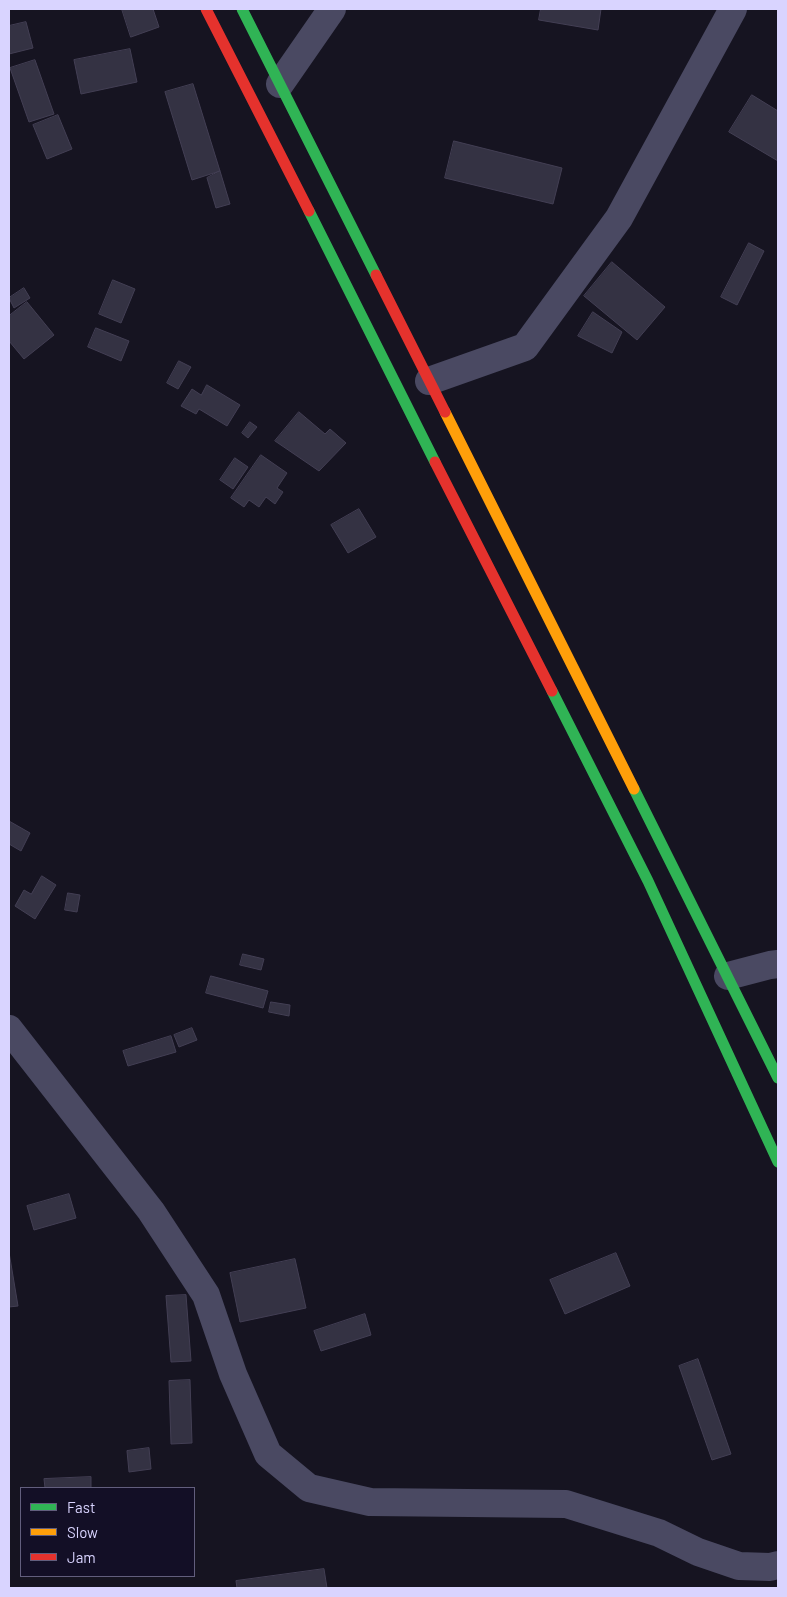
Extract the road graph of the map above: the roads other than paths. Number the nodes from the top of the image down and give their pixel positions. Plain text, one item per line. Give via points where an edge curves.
1 (206, 9) edge
2 (242, 9) edge
3 (332, 9) edge
4 (733, 9) edge
5 (280, 84) junction
6 (430, 381) junction
7 (605, 762) junction
8 (778, 964) edge
9 (728, 976) junction
10 (9, 1029) edge
11 (778, 1078) edge
12 (778, 1162) edge
13 (778, 1565) edge

1 - 7 main road
2 - 5 main road
3 - 5 street
4 - 6 street via 618,218 525,347
5 - 6 main road
6 - 7 main road
7 - 9 main road
7 - 12 main road via 648,881
8 - 9 street
9 - 11 main road
10 - 13 street via 151,1211 206,1296 232,1374 268,1454 309,1488 370,1502 566,1504 659,1533 698,1552 739,1566

